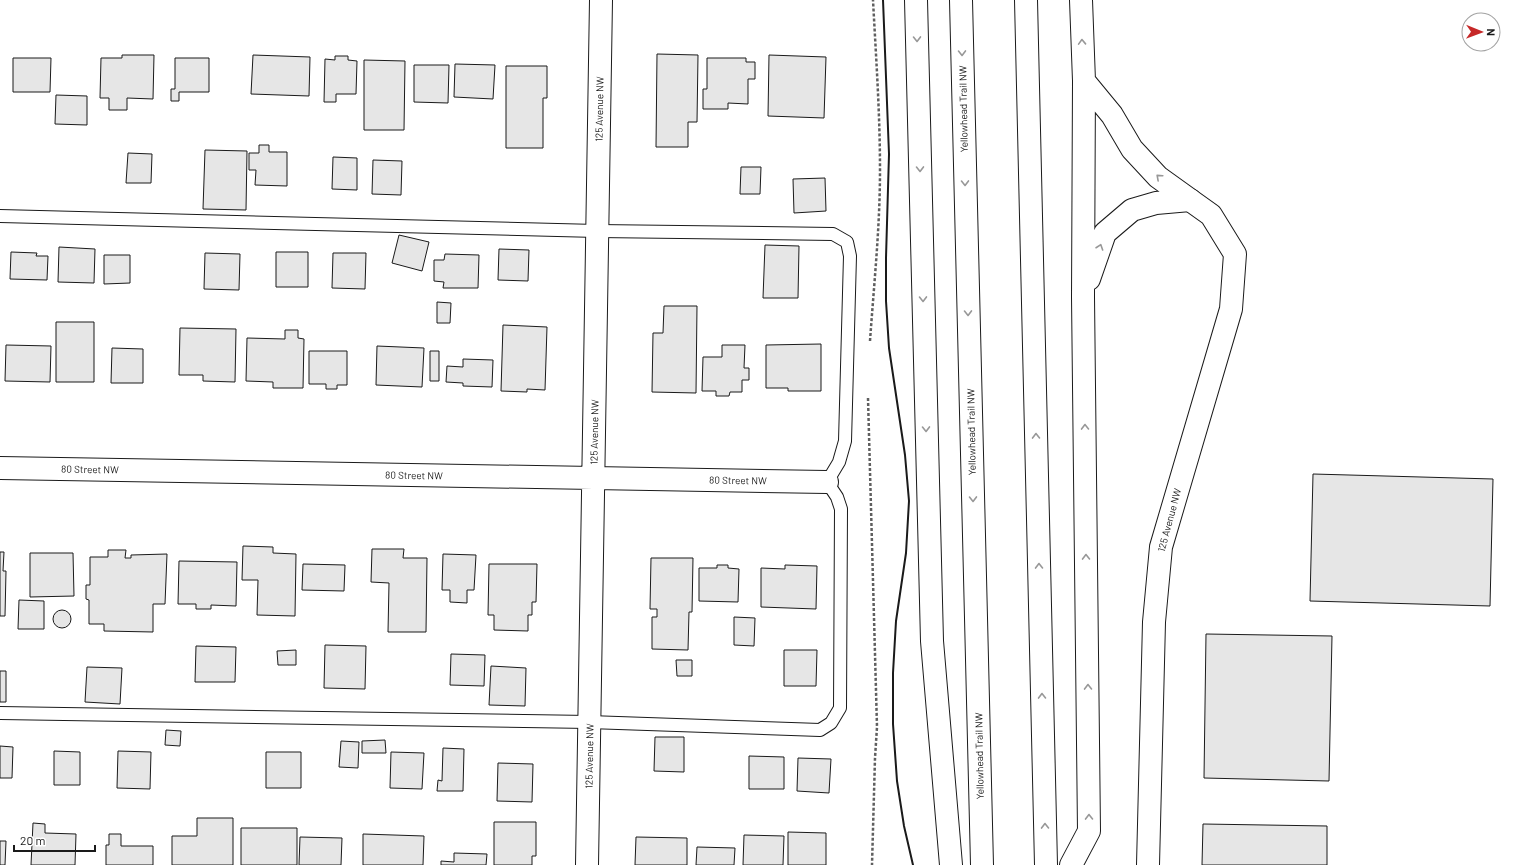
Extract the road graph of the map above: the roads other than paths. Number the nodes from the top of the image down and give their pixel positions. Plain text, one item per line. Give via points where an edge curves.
1 (601, 0) edge
2 (916, 0) edge
3 (961, 0) edge
4 (1026, 0) edge
5 (1081, 0) edge
6 (1084, 81) junction
7 (1190, 200) junction
8 (0, 216) edge
9 (597, 231) junction
10 (1083, 297) junction
11 (0, 468) edge
12 (593, 478) junction
13 (827, 482) junction
14 (0, 713) edge
15 (589, 722) junction
16 (587, 865) edge
17 (951, 865) edge
18 (982, 865) edge
19 (1046, 865) edge
20 (1071, 865) edge
21 (1148, 865) edge

1 - 9 main road, 125 Avenue NW
2 -> 17 main road via 932,641
3 -> 18 main road, Yellowhead Trail NW
19 -> 4 main road
6 -> 5 main road
7 -> 6 main road, 125 Avenue NW via 1158,177 1132,149 1112,115
6 - 10 main road
10 -> 7 main road via 1105,233 1132,210 1156,203
7 - 21 main road, 125 Avenue NW via 1211,215 1235,254 1231,309 1161,547 1154,622
8 - 9 lane
9 - 12 main road, 125 Avenue NW
9 - 13 lane via 832,234 847,242 850,256 845,441 839,462
20 -> 10 main road via 1089,831
11 - 12 main road, 80 Street NW
12 - 13 main road, 80 Street NW
12 - 15 main road, 125 Avenue NW
13 - 15 lane via 841,509 840,708 831,723 820,730
14 - 15 lane
15 - 16 main road, 125 Avenue NW

